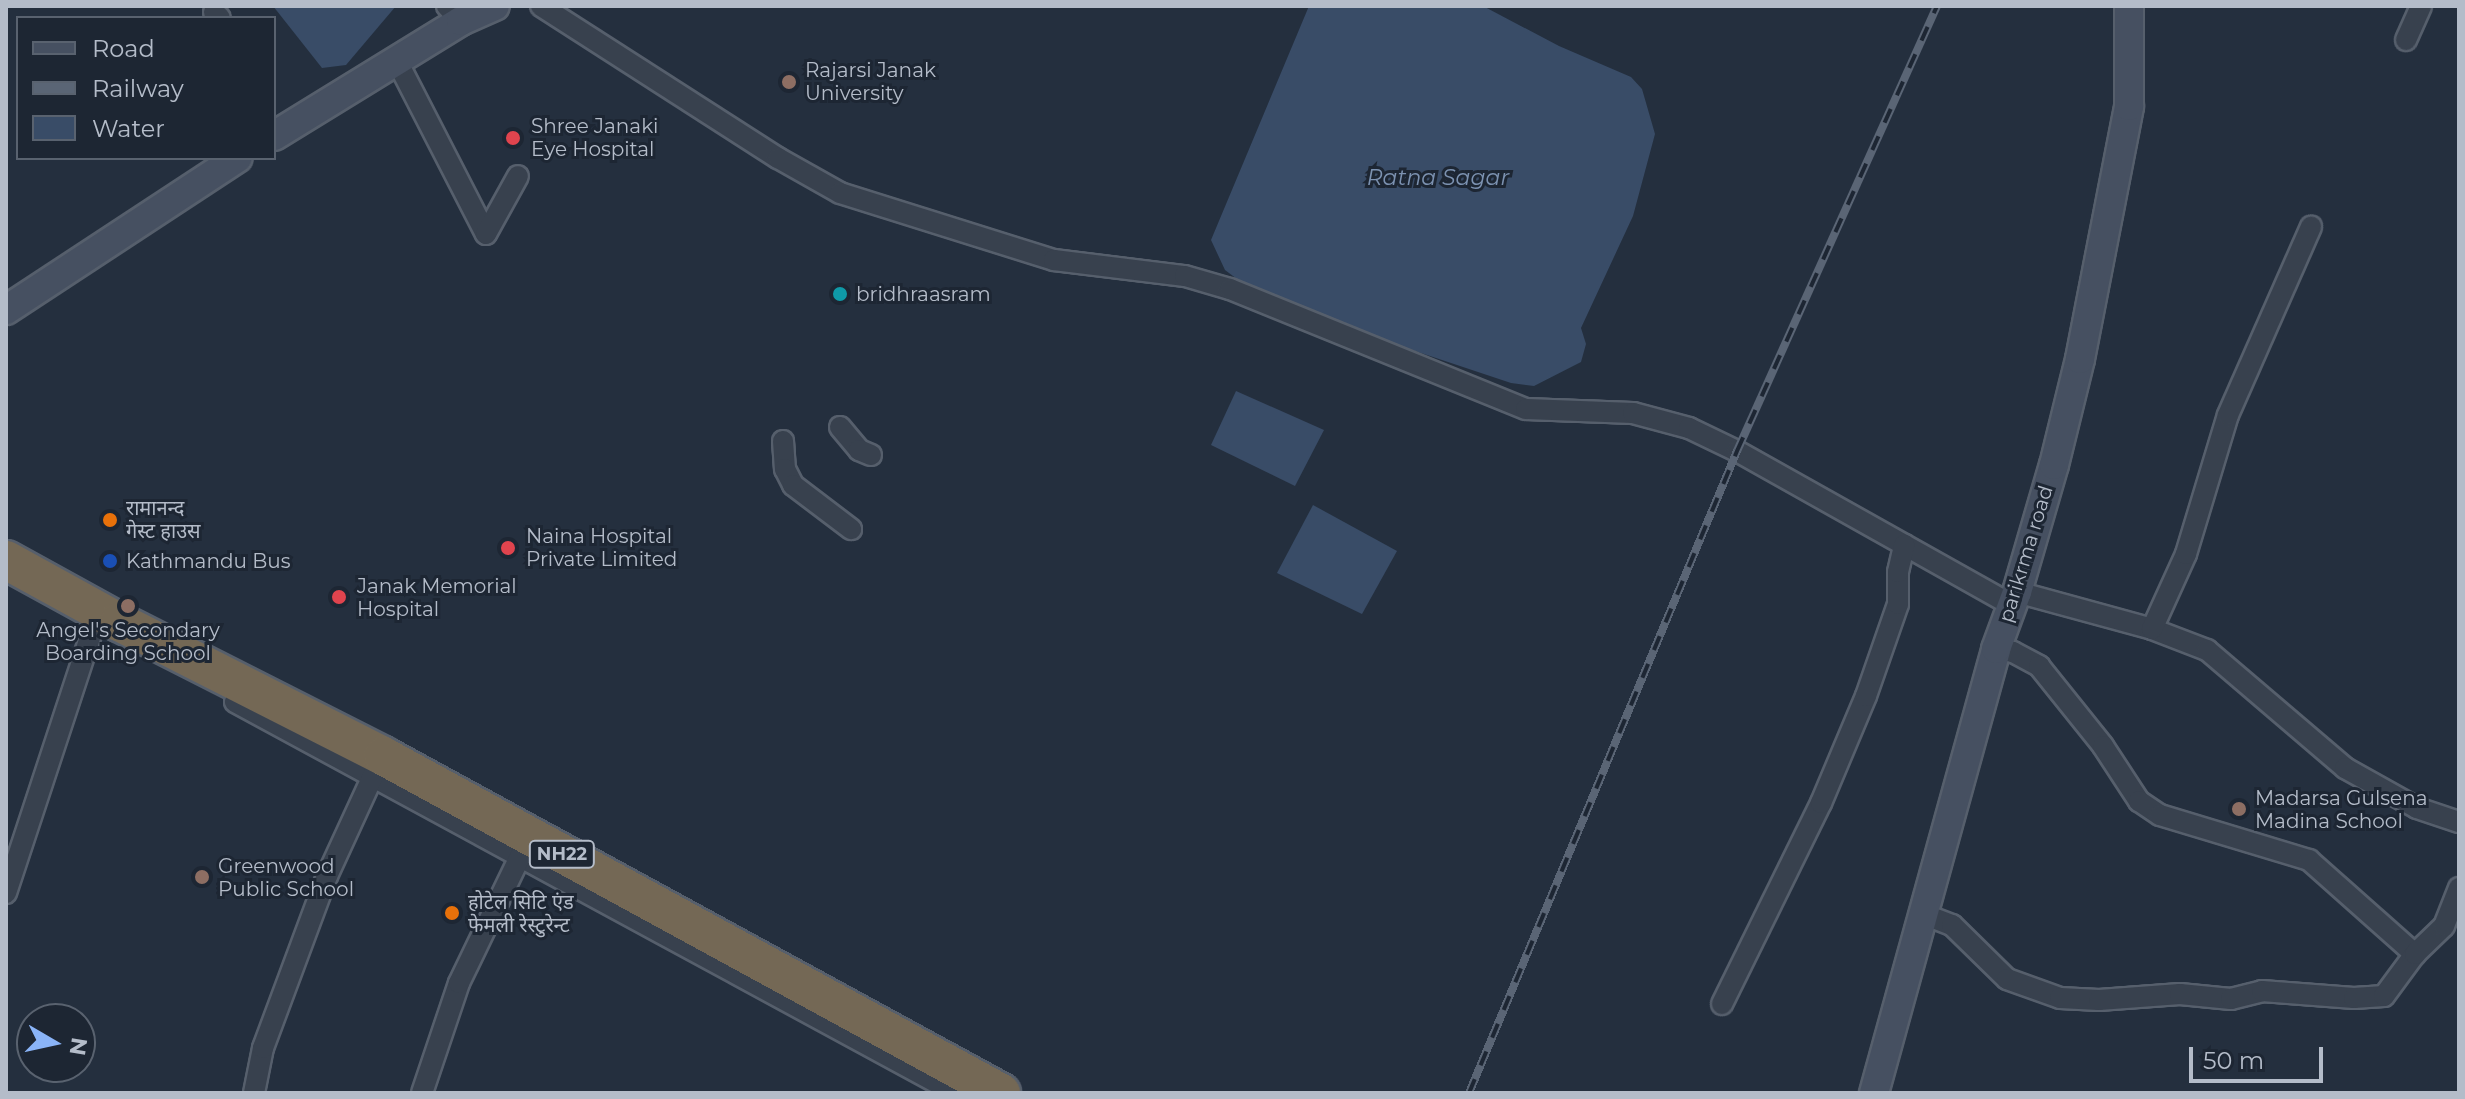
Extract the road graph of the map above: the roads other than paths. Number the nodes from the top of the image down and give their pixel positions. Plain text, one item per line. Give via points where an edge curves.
1 (495, 6) edge
2 (541, 6) edge
3 (2129, 6) edge
4 (2421, 6) edge
5 (454, 14) edge
6 (2406, 40) dead end
7 (398, 63) junction
8 (276, 135) edge
9 (234, 160) edge
10 (518, 176) dead end
11 (2311, 227) dead end
12 (6, 310) edge
13 (840, 427) dead end
14 (783, 441) dead end
15 (871, 455) dead end
16 (851, 529) dead end
17 (1904, 545) junction
18 (6, 560) edge
19 (2014, 599) junction
20 (109, 616) junction
21 (2152, 629) junction
22 (1996, 649) junction
23 (378, 765) junction
24 (2459, 822) edge
25 (521, 855) junction
26 (2459, 888) edge
27 (6, 893) edge
28 (1923, 914) junction
29 (2415, 954) junction
30 (1722, 1004) dead end
31 (947, 1091) edge
32 (254, 1093) edge
33 (422, 1093) edge
34 (1001, 1093) edge
35 (1874, 1093) edge

1 - 5 street
2 - 17 street via 840,193 1054,260 1185,276 1230,289 1526,409 1633,413 1689,428
3 - 19 street, parikrma road via 2129,106 2108,229 2054,465
4 - 6 street
5 - 7 street
7 - 8 street
7 - 10 street via 486,234
9 - 12 street
11 - 21 street via 2228,415 2186,554
13 - 15 street via 859,450
14 - 16 street via 785,469 793,485
17 - 19 street
17 - 30 street via 1898,604 1866,696 1821,803
18 - 20 highway, NH22
19 - 21 street
19 - 22 street, parikrma road
20 - 23 highway, NH22
20 - 27 street
21 - 24 street via 2207,650 2345,768 2417,808
22 - 28 street, parikrma road
22 - 29 street via 2039,666 2139,801 2160,815 2309,860
23 - 25 street, NH22
23 - 32 street via 327,876 263,1048
23 - 34 highway, NH22
25 - 31 street, NH22
25 - 33 street via 459,983
26 - 29 street via 2444,926
28 - 29 street via 1952,925 2007,979 2060,998 2180,994 2231,999 2262,991 2384,996
28 - 35 street, parikrma road

